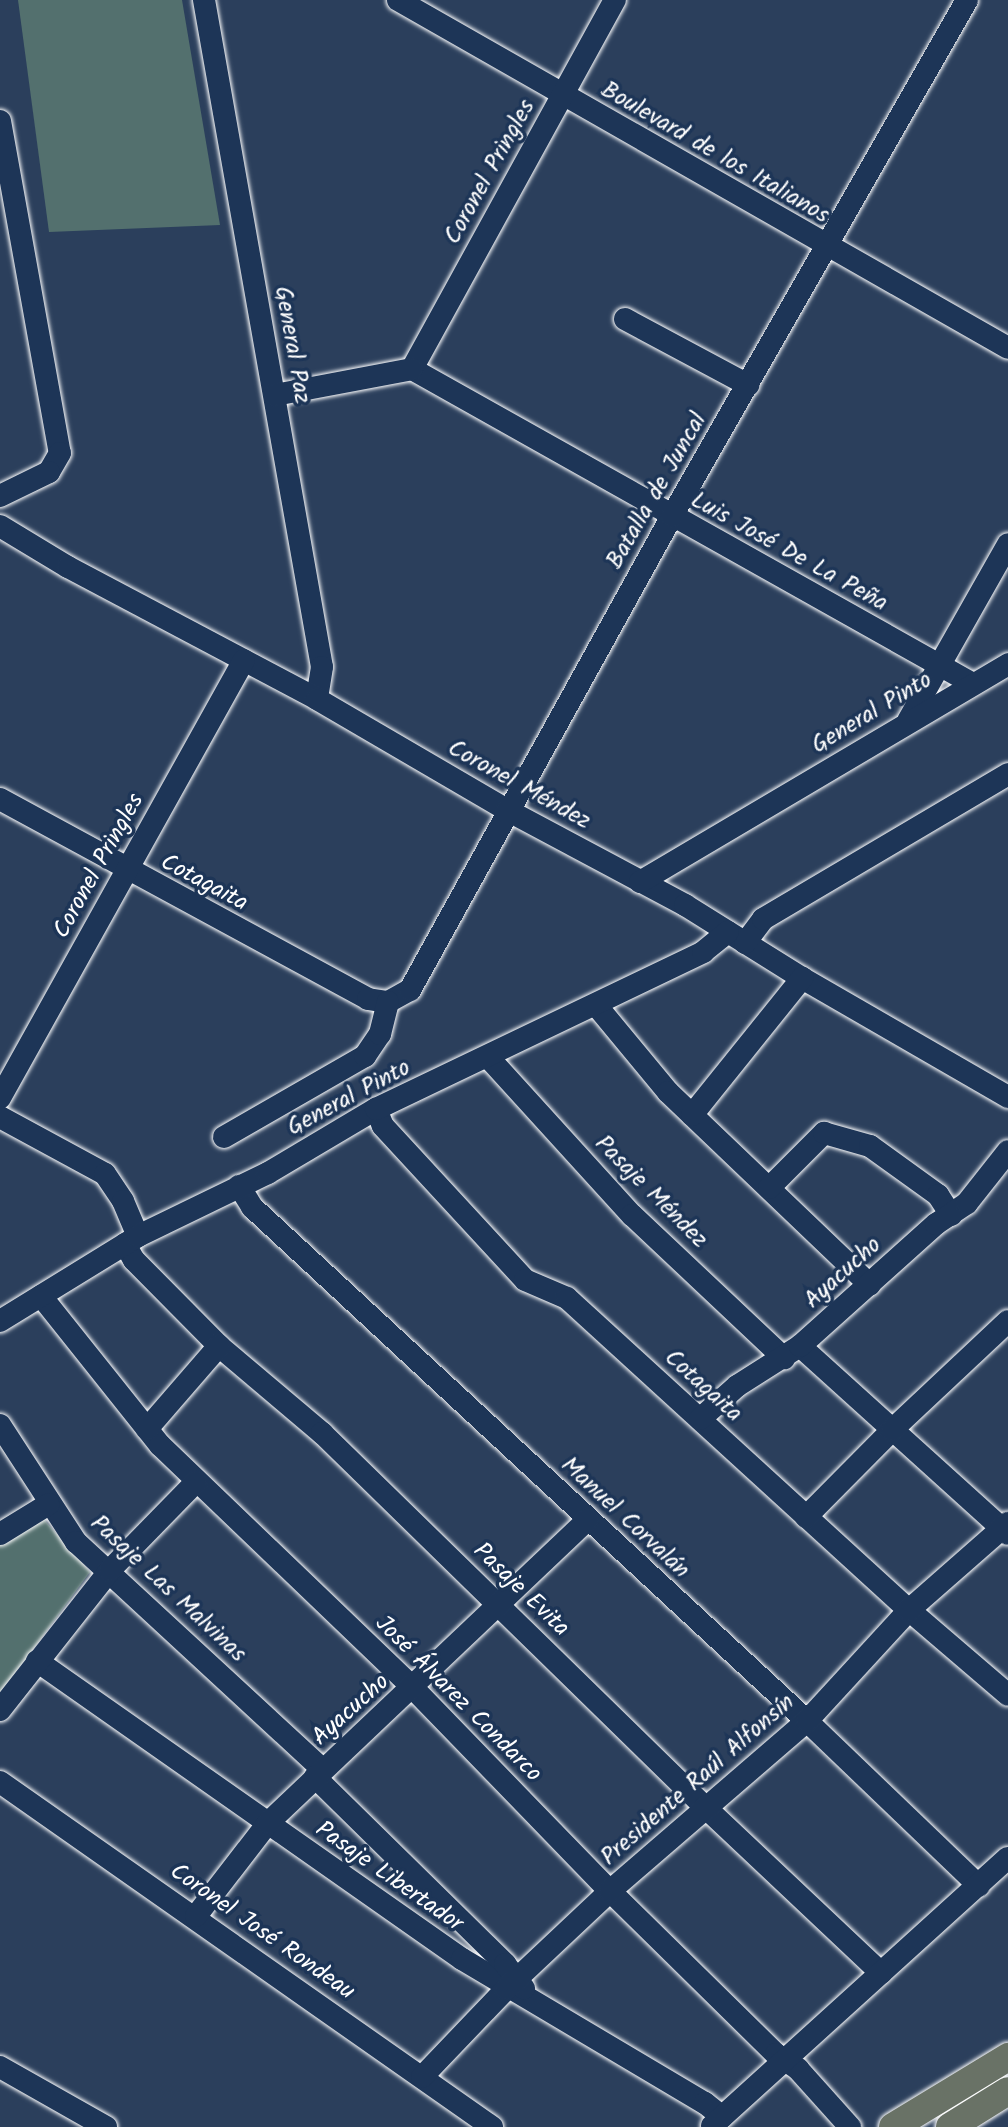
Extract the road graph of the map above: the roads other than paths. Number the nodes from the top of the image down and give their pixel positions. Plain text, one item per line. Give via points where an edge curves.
1 (204, 0) edge
2 (398, 0) edge
3 (615, 0) edge
4 (967, 0) edge
5 (561, 95) junction
6 (0, 121) edge
7 (5, 167) edge
8 (828, 248) junction
9 (625, 319) dead end
10 (1008, 348) edge
11 (412, 369) junction
12 (748, 385) junction
13 (275, 395) junction
14 (0, 496) edge
15 (672, 516) junction
16 (0, 526) edge
17 (1008, 544) edge
18 (244, 660) junction
19 (1008, 664) edge
20 (938, 665) junction
21 (973, 684) junction
22 (317, 699) junction
23 (908, 722) junction
24 (1008, 774) edge
25 (0, 799) edge
26 (507, 810) junction
27 (126, 870) junction
28 (640, 882) junction
29 (736, 937) junction
30 (802, 978) junction
31 (388, 1002) junction
32 (596, 1005) junction
33 (488, 1057) junction
34 (1008, 1097) edge
35 (0, 1098) edge
36 (376, 1109) junction
37 (692, 1115) junction
38 (0, 1117) edge
39 (224, 1137) dead end
40 (1008, 1151) edge
41 (239, 1186) junction
42 (769, 1188) junction
43 (951, 1215) junction
44 (132, 1240) junction
45 (870, 1285) junction
46 (41, 1296) junction
47 (0, 1321) edge
48 (1008, 1321) edge
49 (219, 1346) junction
50 (792, 1352) junction
51 (700, 1419) junction
52 (0, 1425) edge
53 (147, 1429) junction
54 (892, 1430) junction
55 (196, 1482) junction
56 (49, 1504) junction
57 (806, 1517) junction
58 (588, 1519) junction
59 (1006, 1528) edge
60 (0, 1534) edge
61 (110, 1570) junction
62 (499, 1604) junction
63 (909, 1610) junction
64 (37, 1661) junction
65 (413, 1688) junction
66 (1008, 1695) edge
67 (0, 1710) edge
68 (807, 1721) junction
69 (319, 1774) junction
70 (0, 1782) edge
71 (705, 1807) junction
72 (268, 1823) junction
73 (997, 1874) edge
74 (610, 1891) junction
75 (196, 1916) junction
76 (881, 1973) junction
77 (512, 1984) junction
78 (1008, 2057) edge
79 (787, 2061) junction
80 (0, 2067) edge
81 (422, 2077) junction
82 (1008, 2091) edge
83 (717, 2122) edge
84 (106, 2127) edge
85 (492, 2127) edge
86 (850, 2127) edge
87 (893, 2127) edge
88 (950, 2127) edge

1 - 13 street, General Paz
2 - 5 street, Boulevard de los Italianos
3 - 5 street, Coronel Pringles
4 - 8 street, Batalla de Juncal
5 - 8 street, Boulevard de los Italianos
5 - 11 street, Coronel Pringles
6 - 7 street
7 - 14 street via 60,453 49,472
8 - 10 street, Boulevard de los Italianos
8 - 12 street, Batalla de Juncal
9 - 12 street
11 - 13 street
11 - 15 street, Luis José De La Peña
12 - 15 street, Batalla de Juncal
13 - 22 street, General Paz via 322,667
15 - 20 street, Luis José De La Peña
15 - 26 street, Batalla de Juncal
16 - 18 street, Coronel Méndez
17 - 20 street
18 - 22 street, Coronel Méndez
18 - 27 street, Coronel Pringles
19 - 21 street, General Pinto
20 - 21 street, Luis José De La Peña
20 - 23 street
21 - 23 street, General Pinto
22 - 26 street, Coronel Méndez
23 - 28 street, General Pinto
24 - 29 street, General Pinto
25 - 27 street, Cotagaita
26 - 28 street, Coronel Méndez
26 - 31 street, Batalla de Juncal via 410,990
27 - 31 street, Cotagaita via 368,999
27 - 35 street, Coronel Pringles
28 - 29 street, Coronel Méndez
29 - 30 street, Coronel Méndez
29 - 32 street, General Pinto
30 - 34 street, Coronel Méndez
30 - 37 street
31 - 39 street via 380,1034 365,1056
32 - 33 street, General Pinto
32 - 37 street
33 - 36 street, General Pinto
33 - 50 street, Pasaje Méndez via 632,1215
36 - 41 street, General Pinto
36 - 51 street, Cotagaita via 383,1126 525,1280 567,1298
37 - 42 street
38 - 44 street, Pasaje Evita via 105,1174 113,1182
40 - 43 street, Ayacucho
41 - 44 street, General Pinto
41 - 58 street, Manuel Corvalán via 252,1207
42 - 43 street via 824,1133 870,1146 938,1195
42 - 45 street
43 - 45 street, Ayacucho
44 - 46 street, General Pinto
44 - 49 street, Pasaje Evita via 134,1260
45 - 50 street, Ayacucho
46 - 47 street, General Pinto
46 - 53 street, José Álvarez Condarco
48 - 54 street
49 - 53 street
49 - 62 street, Pasaje Evita via 322,1433
50 - 51 street, Ayacucho via 737,1386
50 - 54 street, Pasaje Méndez
51 - 57 street, Cotagaita
52 - 56 street, Pasaje Las Malvinas
53 - 55 street, José Álvarez Condarco
54 - 57 street
54 - 59 street, Pasaje Méndez
55 - 61 street
55 - 65 street, José Álvarez Condarco
56 - 60 street
56 - 61 street, Pasaje Las Malvinas via 76,1542
57 - 63 street, Cotagaita
58 - 62 street, Ayacucho
58 - 68 street, Manuel Corvalán
59 - 63 street, Presidente Raúl Alfonsín
61 - 64 street
61 - 69 street, Pasaje Las Malvinas
62 - 65 street, Ayacucho
62 - 71 street, Pasaje Evita
63 - 66 street, Cotagaita
63 - 68 street, Presidente Raúl Alfonsín
64 - 67 street
64 - 72 street, Pasaje Libertador
65 - 69 street, Ayacucho
65 - 74 street, José Álvarez Condarco
68 - 71 street, Presidente Raúl Alfonsín
68 - 73 street, Manuel Corvalán
69 - 72 street, Ayacucho
69 - 77 street, Pasaje Las Malvinas
70 - 75 street, Coronel José Rondeau
71 - 74 street, Presidente Raúl Alfonsín
71 - 76 street, Pasaje Evita
72 - 75 street, Ayacucho
72 - 77 street, Pasaje Libertador
73 - 76 street
74 - 77 street, Presidente Raúl Alfonsín
74 - 79 street, José Álvarez Condarco
75 - 81 street, Coronel José Rondeau
76 - 79 street
77 - 81 street, Presidente Raúl Alfonsín
77 - 83 street, Pasaje Libertador via 705,2103
78 - 87 main road
79 - 83 street
79 - 86 street, José Álvarez Condarco
80 - 84 street
81 - 85 street, Coronel José Rondeau
82 - 88 main road

